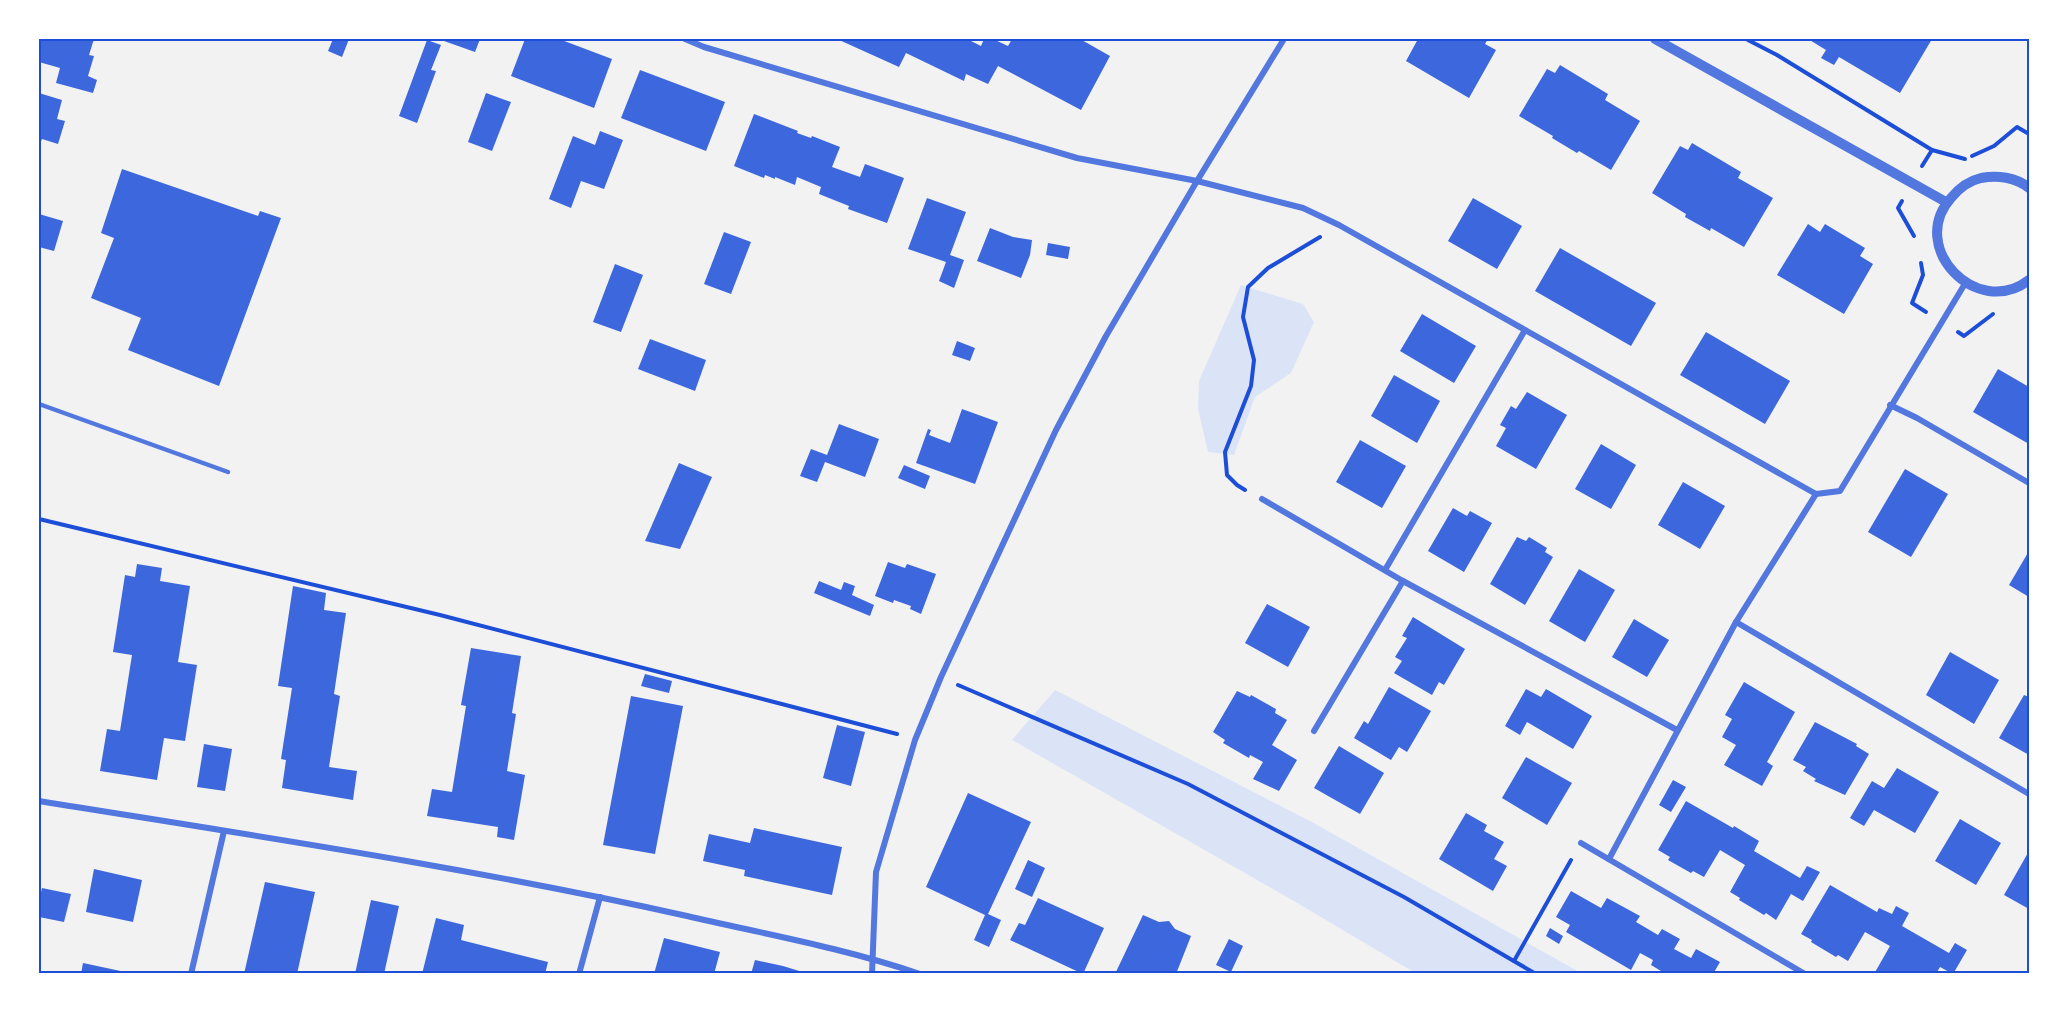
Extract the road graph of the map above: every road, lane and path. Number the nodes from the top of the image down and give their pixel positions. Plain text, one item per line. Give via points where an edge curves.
1 (685, 39) edge
2 (1284, 39) edge
3 (1655, 39) edge
4 (1746, 39) edge
5 (1932, 150) dead end
6 (1197, 181) junction
7 (2028, 184) edge
8 (1946, 202) junction
9 (1339, 225) junction
10 (2029, 280) edge
11 (1966, 282) junction
12 (1525, 330) junction
13 (39, 404) edge
14 (1890, 405) junction
15 (228, 472) dead end
16 (2029, 483) edge
17 (1816, 494) junction
18 (1262, 499) joint
19 (39, 519) edge
20 (1385, 570) junction
21 (1403, 580) junction
22 (1737, 622) junction
23 (941, 677) junction
24 (1677, 729) junction
25 (1314, 731) dead end
26 (915, 740) junction
27 (2029, 794) edge
28 (39, 801) edge
29 (224, 831) junction
30 (1581, 843) joint
31 (1610, 859) junction
32 (600, 897) junction
33 (873, 958) junction
34 (1514, 961) junction
35 (191, 974) edge
36 (579, 974) edge
37 (872, 974) edge
38 (920, 974) edge
39 (1536, 974) edge
40 (1805, 974) edge

1 - 6 street via 1077,158
2 - 6 street
3 - 8 street
4 - 5 path
6 - 9 street via 1303,208
6 - 23 street via 1056,430
7 - 8 street via 1991,176 1958,189
8 - 11 street via 1937,238 1952,273
9 - 12 street
9 - 18 path via 1268,268 1248,287 1243,317 1254,360 1251,386 1225,452 1227,475
10 - 11 street via 1995,291 1981,290
11 - 14 street
12 - 17 street
12 - 20 street
13 - 15 lane
14 - 16 street
14 - 17 street via 1840,491
17 - 22 street
18 - 20 street
19 - 26 path via 451,618
20 - 21 street
21 - 24 street
21 - 25 street
22 - 24 street
22 - 27 street
23 - 26 street
23 - 34 path via 1188,784 1404,897
24 - 31 street
26 - 33 street via 876,872
28 - 29 street
29 - 32 street via 388,856
29 - 35 street
30 - 31 street
30 - 34 path
31 - 40 street
32 - 33 street
32 - 36 street
33 - 37 street
33 - 38 street
34 - 39 path

